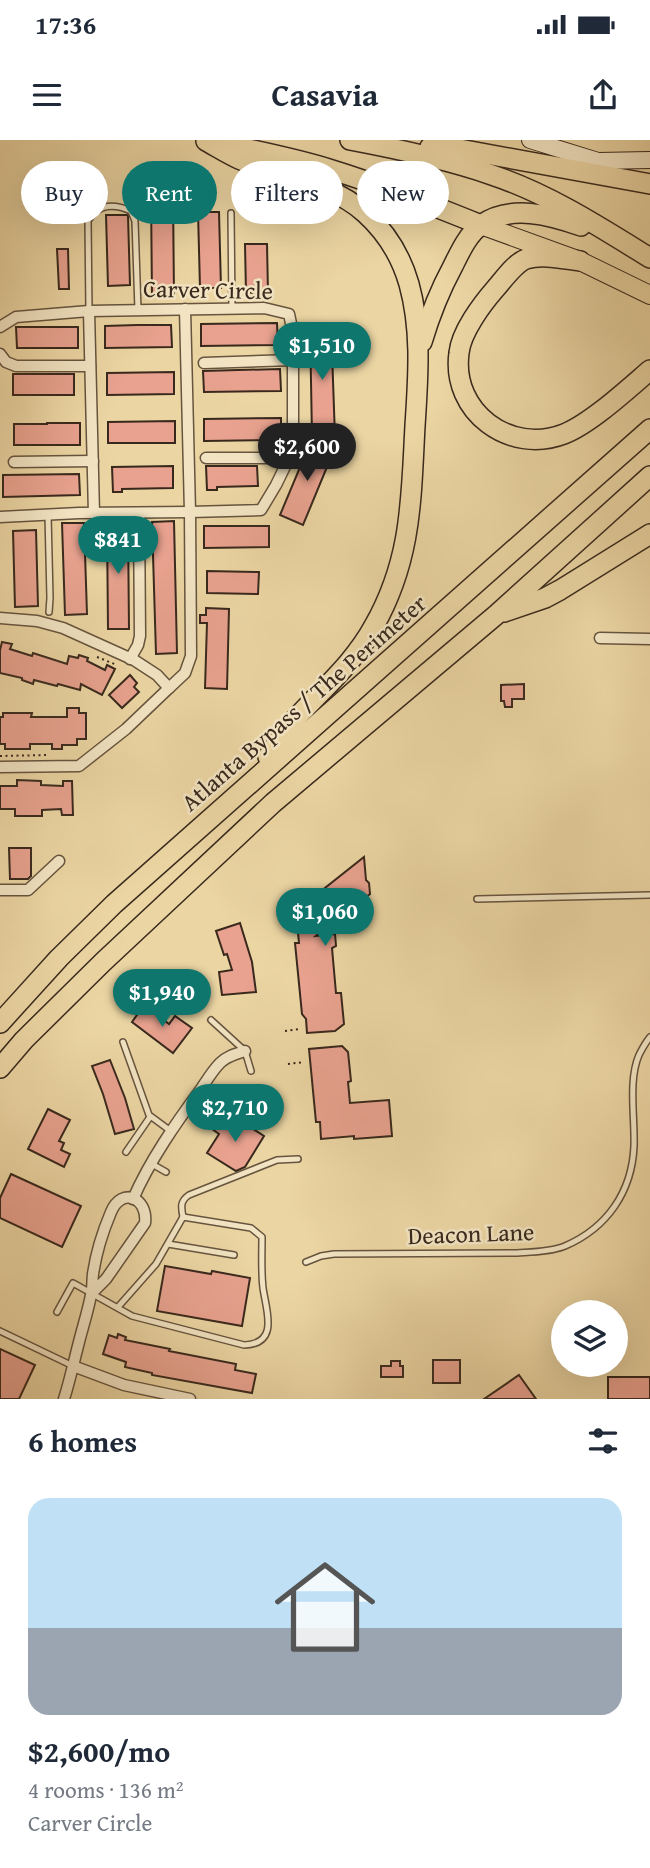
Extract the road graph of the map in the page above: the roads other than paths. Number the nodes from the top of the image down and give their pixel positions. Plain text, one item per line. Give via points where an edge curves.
1 (204, 140) edge
2 (530, 140) edge
3 (355, 141) edge
4 (650, 160) edge
5 (650, 184) edge
6 (230, 213) dead end
7 (481, 225) junction
8 (619, 238) junction
9 (650, 258) edge
10 (580, 261) junction
11 (650, 295) edge
12 (232, 308) junction
13 (185, 309) junction
14 (138, 310) junction
15 (89, 311) junction
16 (0, 327) edge
17 (419, 350) junction
18 (0, 354) edge
19 (293, 360) junction
20 (204, 363) dead end
21 (90, 366) junction
22 (650, 370) edge
23 (650, 429) edge
24 (206, 458) dead end
25 (93, 461) junction
26 (14, 462) dead end
27 (287, 462) junction
28 (650, 476) edge
29 (190, 512) junction
30 (139, 513) junction
31 (94, 514) junction
32 (48, 515) junction
33 (0, 517) edge
34 (650, 534) edge
35 (49, 612) dead end
36 (496, 614) junction
37 (0, 618) edge
38 (600, 638) dead end
39 (650, 639) edge
40 (127, 663) junction
41 (169, 688) junction
42 (0, 767) edge
43 (251, 782) junction
44 (59, 861) dead end
45 (0, 890) edge
46 (650, 895) edge
47 (477, 899) dead end
48 (211, 1020) dead end
49 (0, 1023) edge
50 (650, 1037) edge
51 (123, 1042) dead end
52 (244, 1051) junction
53 (0, 1068) edge
54 (251, 1071) dead end
55 (150, 1117) junction
56 (172, 1132) junction
57 (126, 1152) dead end
58 (298, 1159) dead end
59 (152, 1164) junction
60 (166, 1172) dead end
61 (134, 1199) junction
62 (183, 1217) junction
63 (168, 1244) junction
64 (234, 1255) dead end
65 (306, 1262) dead end
66 (92, 1293) junction
67 (118, 1307) junction
68 (58, 1311) dead end
69 (0, 1331) edge
70 (73, 1366) junction
71 (64, 1399) edge
72 (190, 1399) edge

1 - 7 highway via 327,168
1 - 17 highway via 239,159 326,190 351,202 373,221 395,248 409,282
2 - 4 main road via 598,161
3 - 5 highway via 459,149
3 - 8 highway via 494,175 560,204
6 - 12 lane
7 - 8 highway via 508,214 530,213
7 - 10 highway
7 - 17 highway via 445,280
8 - 9 highway
10 - 11 highway
10 - 22 highway via 524,260 491,293 461,340 458,354 468,401 497,430 526,440 552,438 578,428
12 - 13 street, Carver Circle
12 - 19 street, Carver Circle via 264,307 289,314
13 - 14 street, Carver Circle
13 - 29 street
14 - 15 street, Carver Circle
14 - 15 lane via 135,221 131,211 105,206 88,221
15 - 16 street, Carver Circle via 16,317
15 - 21 street
17 - 43 highway via 409,524 396,579 360,648 280,738
18 - 21 street via 16,366
19 - 20 street
19 - 27 street, Carver Circle via 293,450
21 - 25 street
23 - 43 highway, Atlanta Bypass / The Perimeter
24 - 27 street via 278,458
25 - 26 street
25 - 31 street
27 - 29 street, Carver Circle via 261,510
28 - 36 highway
29 - 30 street, Carver Circle
29 - 41 street via 191,656 185,673
30 - 31 street, Carver Circle
30 - 40 street via 141,628 138,645
31 - 32 street, Carver Circle
32 - 33 street, Carver Circle
32 - 35 lane
34 - 36 highway via 561,590
36 - 53 highway via 263,812 103,962
37 - 40 street via 62,628
38 - 39 street
40 - 41 street via 157,674
41 - 42 street via 79,766
43 - 49 highway, Atlanta Bypass / The Perimeter via 114,904
44 - 45 street via 28,890
46 - 47 lane
48 - 52 lane
50 - 65 lane, Deacon Lane via 634,1072 634,1145 628,1179 604,1221 586,1234 563,1247 539,1251 334,1254
51 - 55 lane
52 - 54 lane
52 - 56 street via 220,1063
55 - 56 lane
55 - 57 lane
56 - 59 street
58 - 62 lane via 277,1160 188,1195 181,1206
59 - 60 lane
59 - 61 street
61 - 66 street via 121,1198 111,1211 93,1270
61 - 66 street via 145,1211 145,1223
62 - 63 lane
62 - 67 lane via 251,1228 262,1237 269,1316 261,1341 244,1345 132,1316
63 - 64 lane
63 - 67 lane
66 - 67 lane
66 - 68 lane via 73,1283
66 - 70 street
69 - 70 lane
70 - 71 street
70 - 72 street via 124,1385

